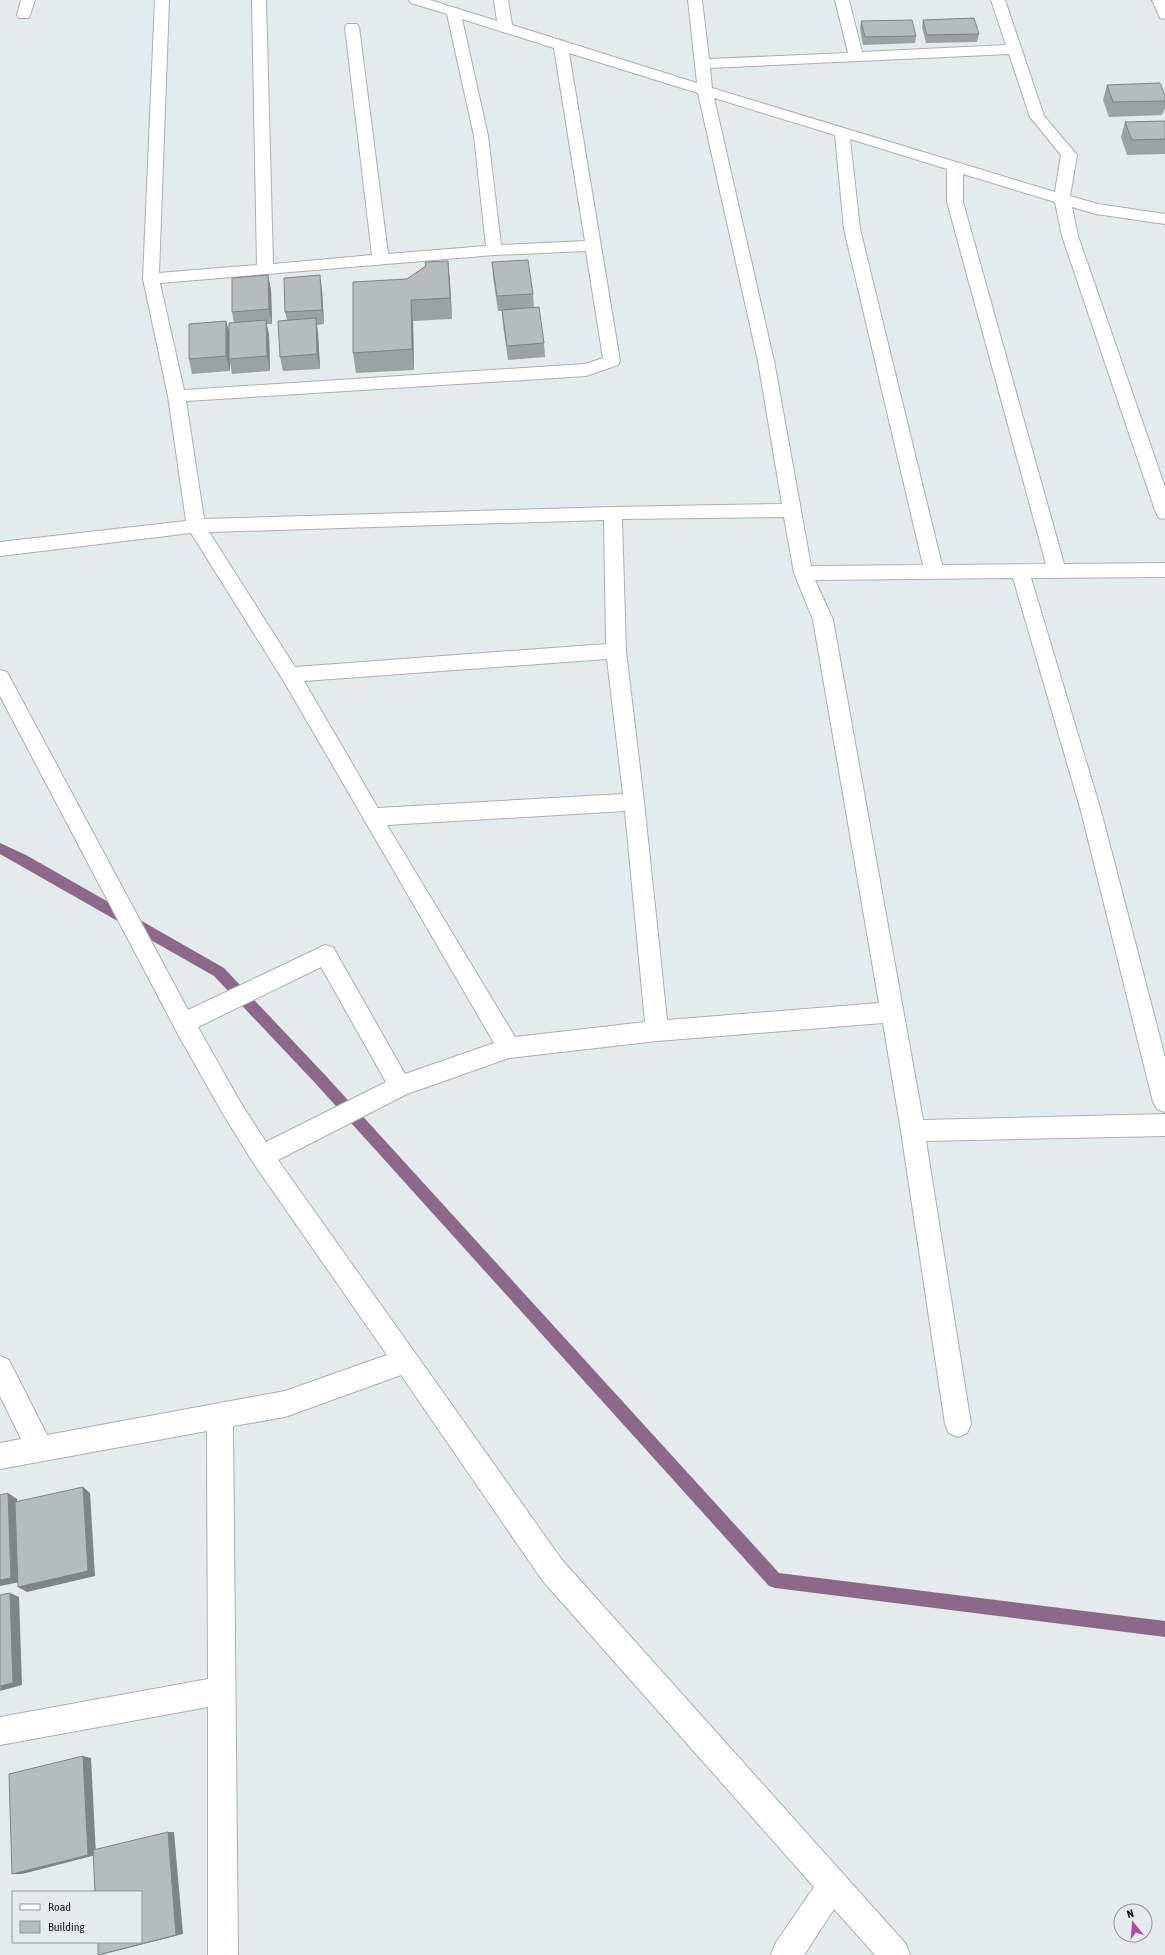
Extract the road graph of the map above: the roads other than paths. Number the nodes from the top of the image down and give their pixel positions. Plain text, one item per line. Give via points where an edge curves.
1 (28, 0) edge
2 (162, 0) edge
3 (259, 0) edge
4 (416, 0) edge
5 (501, 0) edge
6 (695, 0) edge
7 (842, 0) edge
8 (998, 0) edge
9 (1159, 0) edge
10 (453, 11) junction
11 (24, 15) dead end
12 (1165, 15) edge
13 (352, 27) dead end
14 (505, 27) junction
15 (561, 45) junction
16 (1015, 49) junction
17 (856, 57) junction
18 (702, 64) junction
19 (705, 90) junction
20 (842, 132) junction
21 (955, 166) junction
22 (1062, 198) junction
23 (1165, 219) edge
24 (593, 246) junction
25 (494, 250) junction
26 (381, 260) junction
27 (265, 269) junction
28 (151, 279) junction
29 (177, 396) junction
30 (792, 510) junction
31 (613, 513) junction
32 (1165, 513) edge
33 (196, 526) junction
34 (0, 549) edge
35 (1165, 570) edge
36 (1020, 571) junction
37 (1057, 571) junction
38 (934, 572) junction
39 (803, 573) junction
40 (616, 651) junction
41 (290, 675) junction
42 (0, 677) edge
43 (634, 802) junction
44 (372, 817) junction
45 (893, 1012) junction
46 (184, 1023) junction
47 (657, 1031) junction
48 (510, 1048) junction
49 (400, 1086) junction
50 (1165, 1102) edge
51 (1165, 1125) edge
52 (913, 1131) junction
53 (262, 1156) junction
54 (406, 1362) junction
55 (0, 1369) edge
56 (220, 1416) junction
57 (958, 1424) dead end
58 (40, 1449) junction
59 (0, 1456) edge
60 (222, 1690) junction
61 (0, 1731) edge
62 (833, 1885) junction
63 (223, 1955) edge
64 (786, 1955) edge
65 (895, 1955) edge

1 - 11 street
2 - 28 street
3 - 27 street
4 - 10 street
5 - 14 street
6 - 18 street
7 - 17 street
8 - 16 street
9 - 12 street
10 - 14 street
10 - 25 street via 481,136
13 - 26 street
14 - 15 street
15 - 19 street
15 - 24 street
16 - 17 street
16 - 22 street via 1037,117 1070,155
17 - 18 street
18 - 19 street
19 - 20 street
19 - 30 street via 766,361
20 - 21 street
20 - 38 street via 852,229
21 - 22 street
21 - 37 street via 955,202
22 - 23 street via 1096,209
22 - 32 street via 1070,236
24 - 25 street
24 - 29 street via 612,361 586,370
25 - 26 street
26 - 27 street
27 - 28 street
28 - 29 street
29 - 33 street
30 - 31 street
30 - 39 street
31 - 33 street
31 - 40 street
33 - 34 street
33 - 41 street
35 - 37 street
36 - 37 street
36 - 38 street
36 - 50 street via 1091,811
38 - 39 street
39 - 45 street via 823,620
40 - 41 street
40 - 43 street
41 - 44 street
42 - 46 street
43 - 44 street
43 - 47 street
44 - 48 street
45 - 47 street
45 - 52 street
46 - 49 street via 325,954
46 - 53 street via 236,1118
47 - 48 street
48 - 49 street
49 - 53 street
51 - 52 street
52 - 57 street
53 - 54 street
54 - 56 street via 285,1404
54 - 62 street via 552,1570
55 - 58 street
56 - 58 street
56 - 60 street
58 - 59 street
60 - 61 street
60 - 63 street
62 - 64 street
62 - 65 street

